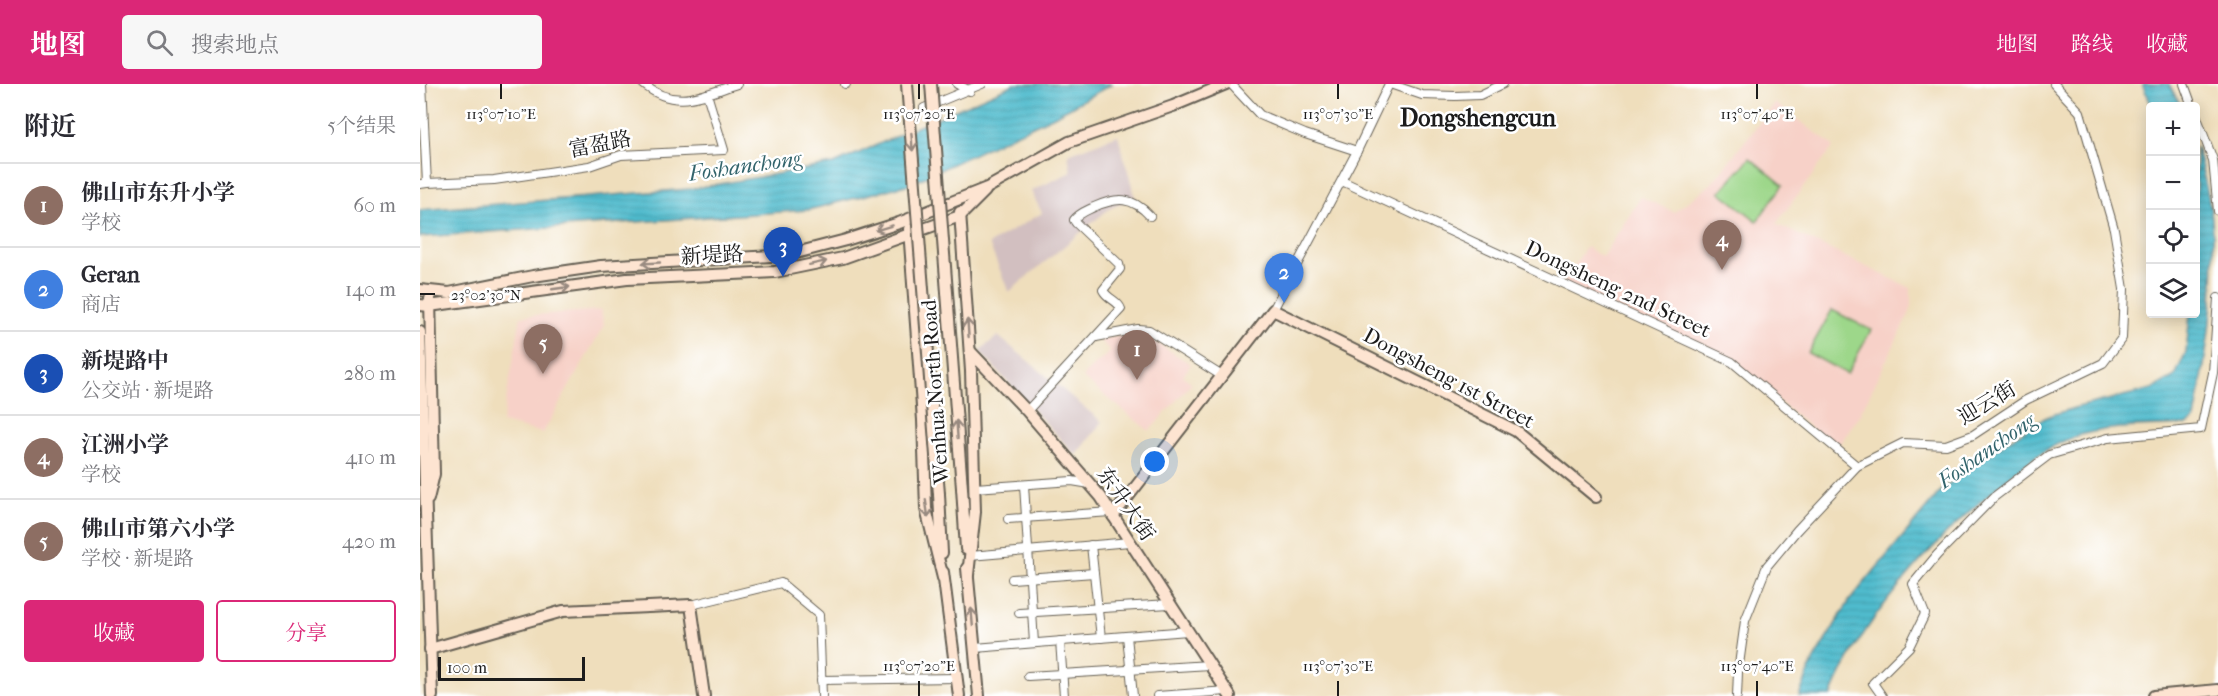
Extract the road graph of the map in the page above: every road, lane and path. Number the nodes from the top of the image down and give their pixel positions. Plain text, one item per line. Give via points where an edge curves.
1 (422, 84) edge
2 (643, 84) edge
3 (737, 84) edge
4 (907, 84) edge
5 (931, 84) edge
6 (957, 84) edge
7 (982, 84) edge
8 (1226, 84) edge
9 (1232, 84) edge
10 (1390, 84) edge
11 (1503, 84) edge
12 (2054, 84) edge
13 (2184, 84) edge
14 (970, 91) junction
15 (707, 94) junction
16 (2191, 102) edge
17 (924, 108) dead end
18 (2200, 126) edge
19 (1357, 151) junction
20 (1342, 181) junction
21 (423, 184) edge
22 (987, 188) junction
23 (958, 200) junction
24 (2218, 211) edge
25 (960, 216) junction
26 (1150, 216) dead end
27 (908, 220) junction
28 (909, 235) junction
29 (425, 291) edge
30 (2218, 298) edge
31 (425, 305) edge
32 (1273, 310) junction
33 (420, 332) edge
34 (1095, 338) junction
35 (970, 351) junction
36 (1222, 376) junction
37 (1027, 411) junction
38 (1857, 466) junction
39 (1089, 484) junction
40 (1023, 485) junction
41 (975, 488) junction
42 (1596, 497) dead end
43 (424, 511) junction
44 (1112, 514) junction
45 (1026, 518) junction
46 (1008, 519) dead end
47 (1130, 542) junction
48 (1091, 545) junction
49 (1028, 551) junction
50 (970, 556) junction
51 (1094, 573) junction
52 (968, 575) junction
53 (944, 578) junction
54 (1030, 578) junction
55 (1012, 579) dead end
56 (1170, 604) junction
57 (692, 605) junction
58 (1098, 609) junction
59 (1019, 613) dead end
60 (1032, 613) junction
61 (1188, 632) junction
62 (1127, 636) junction
63 (1101, 638) junction
64 (1060, 641) junction
65 (1034, 643) junction
66 (975, 648) junction
67 (430, 649) junction
68 (1210, 665) junction
69 (1130, 670) junction
70 (1062, 674) junction
71 (1028, 676) dead end
72 (957, 678) junction
73 (821, 680) junction
74 (2218, 690) edge
75 (1228, 693) edge
76 (432, 696) edge
77 (704, 696) edge
78 (822, 696) edge
79 (959, 696) edge
80 (979, 696) edge
81 (1064, 696) edge
82 (1133, 696) edge
83 (1157, 696) edge
84 (1737, 696) edge
85 (1882, 696) edge
86 (2154, 696) edge

1 - 21 street, 富盈路
2 - 15 street via 655,94 688,100
3 - 15 street
4 -> 53 main road, bridge
52 -> 5 main road, Wenhua North Road, bridge
6 - 14 street
7 - 14 street
8 - 22 main road, 新堤路 via 1069,142
9 - 19 street via 1260,115
10 - 11 street via 1422,95 1455,96 1480,95
10 - 19 street
12 - 38 street, 迎云街 via 2080,112 2114,229 2124,290 2122,338 2103,363 2026,400 1973,435 1946,445 1903,443
13 - 16 street
14 - 17 street
15 - 21 street, 富盈路 via 724,150 621,155 589,166 494,180
18 - 24 street via 2213,160
19 - 20 street
20 - 32 street
20 - 38 street, Dongsheng 2nd Street via 1732,362
22 - 23 main road, 新堤路
22 - 25 main road, 新堤路
23 - 25 main road
23 - 27 main road, 新堤路
25 - 28 main road, 新堤路
35 -> 25 main road
26 - 34 street via 1142,207 1110,200 1074,220 1120,269 1103,290 1121,309
27 - 28 main road
27 -> 29 main road, 新堤路 via 788,255 601,266 449,293
31 -> 28 main road, 新堤路 via 627,279 775,272 843,258
28 -> 53 main road via 926,509
29 - 31 main road
30 - 85 street via 2213,372 2201,429 2108,438 2049,455 1994,497 1913,584 1924,614 1910,647 1873,683
31 - 43 main road via 434,474
32 - 36 main road
32 - 42 main road, Dongsheng 1st Street via 1516,431
33 - 43 main road
34 - 36 street via 1149,330
34 - 37 street
35 - 37 main road, 东升大街
35 - 41 main road
36 - 44 main road
37 - 39 main road, 东升大街
38 - 84 street, 迎云街 via 1767,566 1746,621
39 - 40 street
39 - 44 main road, 东升大街
40 - 41 street
40 - 45 street
41 - 50 main road
43 - 67 main road
44 - 45 street
44 - 47 main road, 东升大街
45 - 46 street
45 - 49 street
47 - 48 street
47 - 56 main road, 东升大街
48 - 49 street
48 - 51 street
49 - 50 street
49 - 54 street
50 - 52 main road
51 - 54 street
51 - 58 street
66 -> 52 main road, Wenhua North Road
53 - 72 main road
54 - 55 street
54 - 60 street
56 - 58 street
56 - 61 main road, 东升大街
57 - 67 main road via 564,611
57 - 73 street via 782,583 819,615
57 - 77 main road
58 - 60 street
58 - 63 street
59 - 60 street
60 - 65 street
61 - 62 street
61 - 68 main road, 东升大街
62 - 63 street
62 - 69 street
63 - 64 street
64 - 65 street
64 - 70 street
65 - 66 street
66 - 80 main road, Wenhua North Road
67 - 76 main road
68 - 69 street
68 - 75 main road, 东升大街
69 - 70 street
69 - 82 street
70 - 71 street
70 - 81 street
72 - 73 street
72 - 79 main road
73 - 78 street
74 - 86 main road
75 - 83 street

